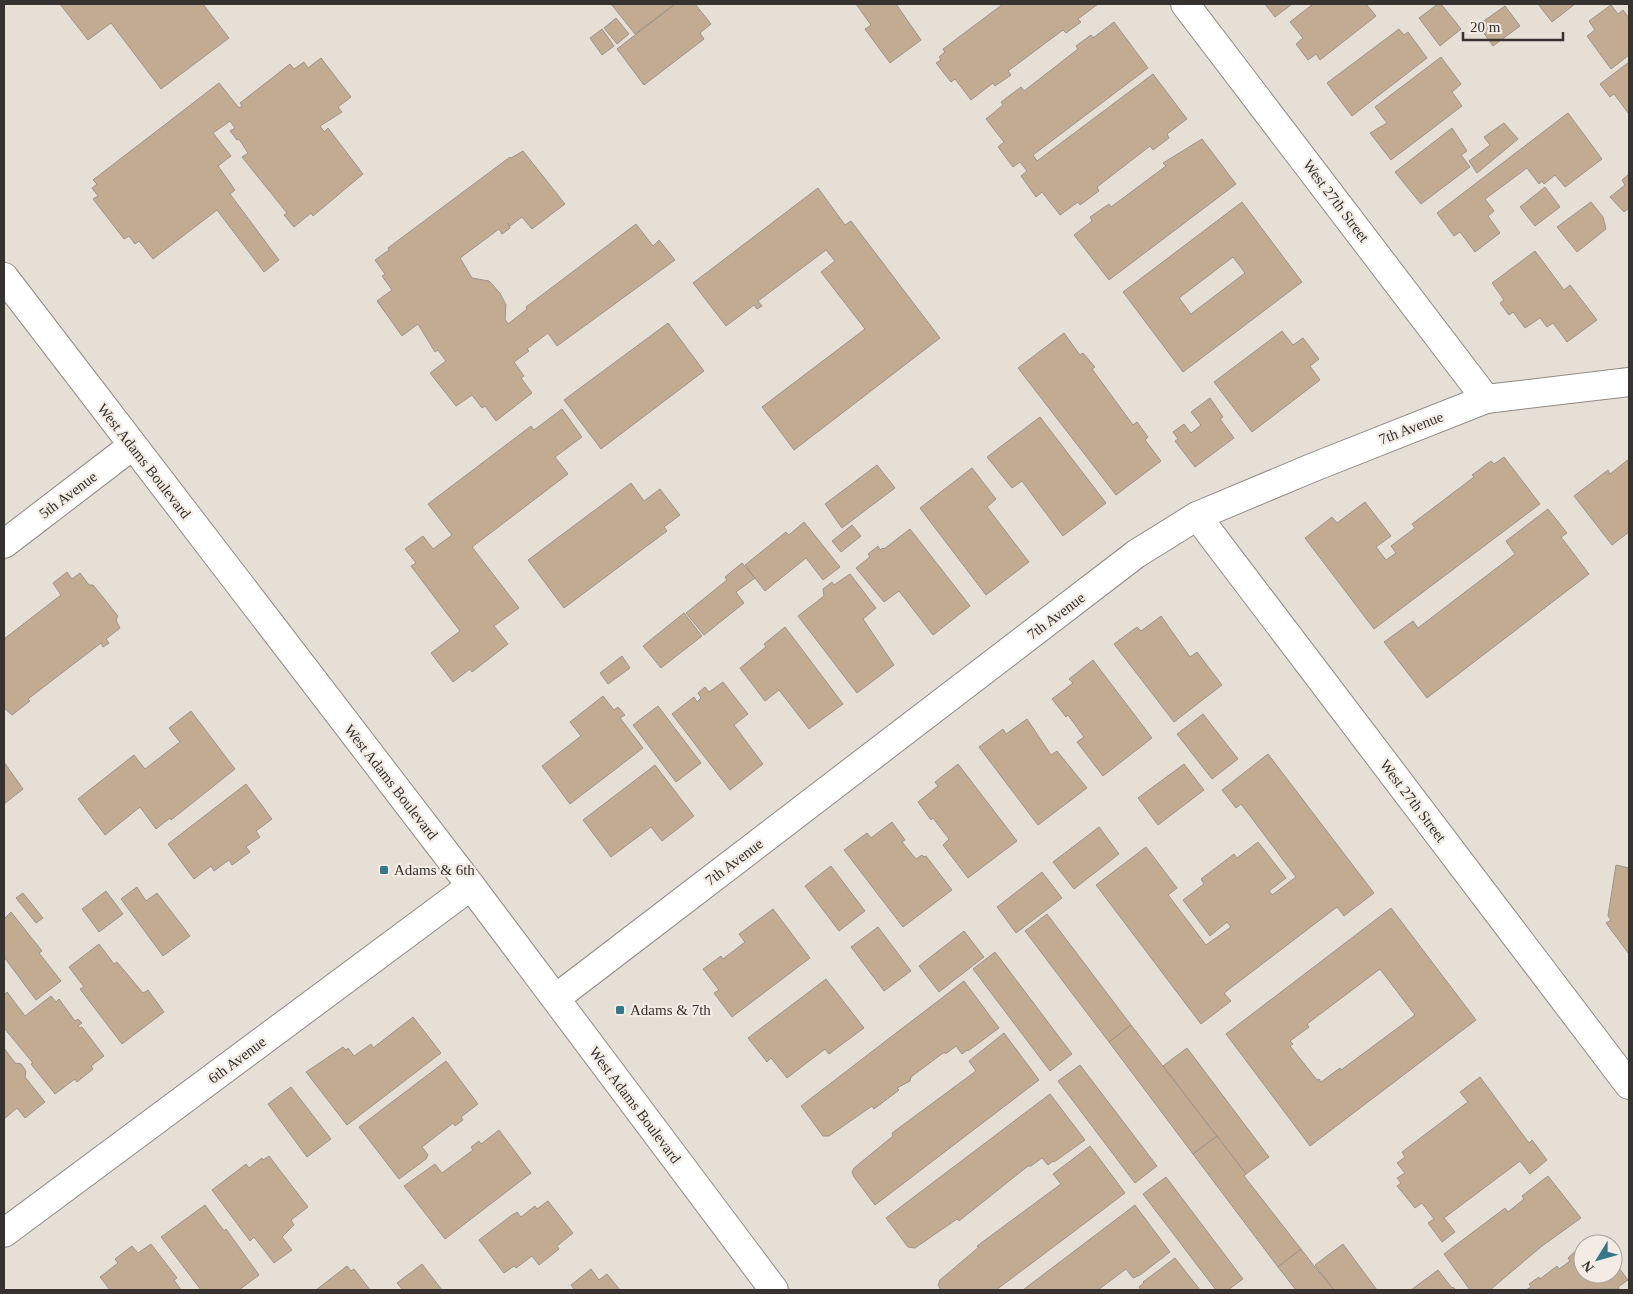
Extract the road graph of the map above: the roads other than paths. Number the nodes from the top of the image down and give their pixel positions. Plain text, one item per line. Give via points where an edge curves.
1 (1185, 4) edge
2 (4, 277) edge
3 (1629, 382) edge
4 (1486, 399) junction
5 (132, 446) junction
6 (1197, 516) junction
7 (4, 544) edge
8 (471, 886) junction
9 (556, 998) junction
10 (1629, 1085) edge
11 (4, 1234) edge
12 (774, 1290) edge

1 - 4 street, West 27th Street
2 - 5 street, West Adams Boulevard
3 - 4 street, 7th Avenue
4 - 6 street, 7th Avenue
5 - 7 street, 5th Avenue
5 - 8 street, West Adams Boulevard
6 - 9 street, 7th Avenue via 1136,554
6 - 10 street, West 27th Street
8 - 9 street, West Adams Boulevard
8 - 11 street, 6th Avenue
9 - 12 street, West Adams Boulevard

